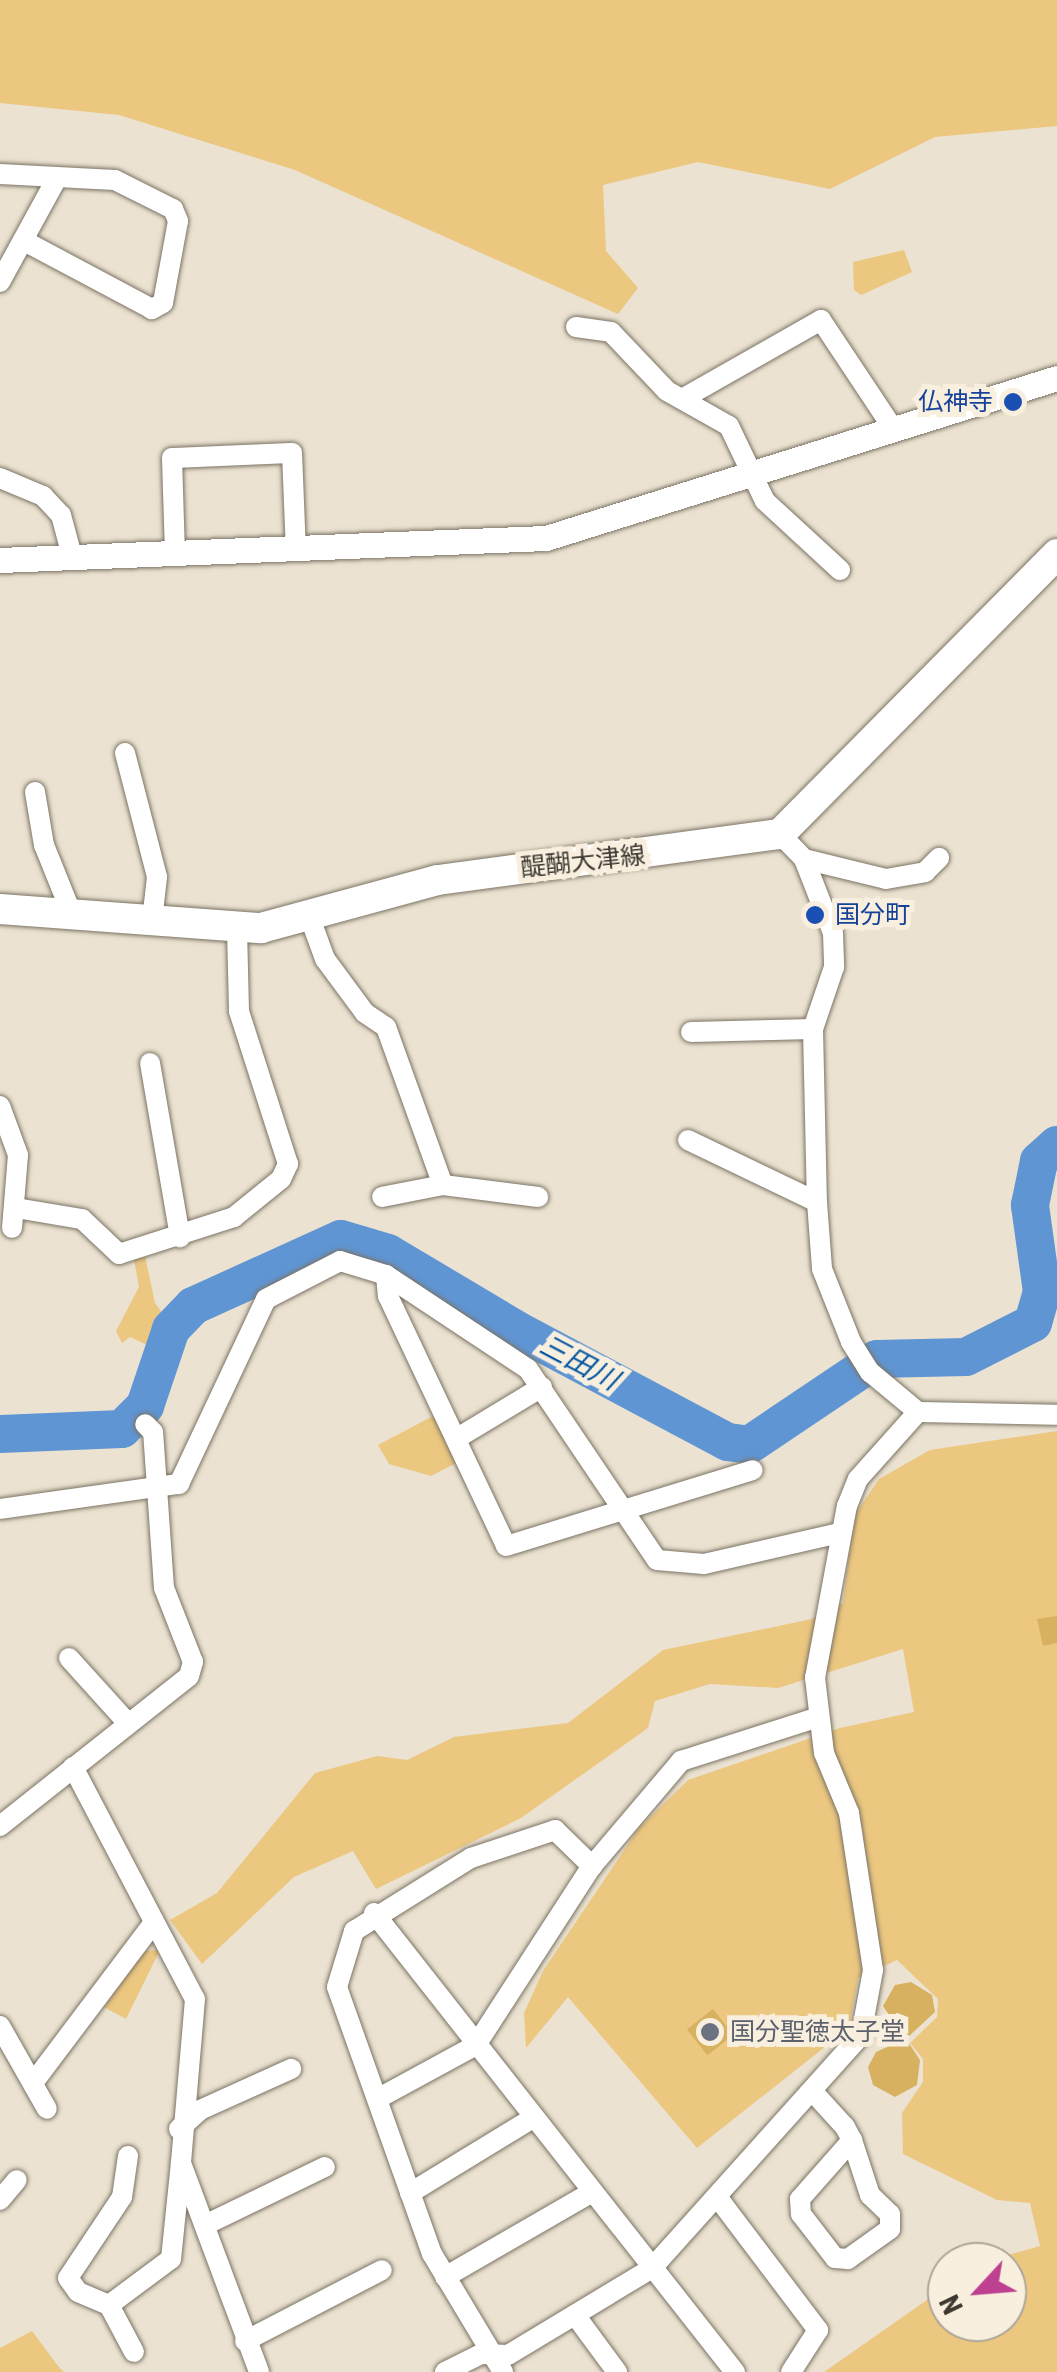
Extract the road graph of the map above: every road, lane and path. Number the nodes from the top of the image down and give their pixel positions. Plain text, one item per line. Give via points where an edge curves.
1 (0, 174) edge
2 (57, 178) junction
3 (24, 241) junction
4 (0, 282) edge
5 (576, 326) dead end
6 (1057, 378) edge
7 (682, 399) junction
8 (894, 430) junction
9 (754, 473) junction
10 (0, 478) edge
11 (296, 550) junction
12 (175, 554) junction
13 (72, 556) junction
14 (0, 560) edge
15 (1053, 567) edge
16 (840, 570) dead end
17 (125, 754) dead end
18 (35, 792) dead end
19 (780, 834) junction
20 (804, 858) junction
21 (939, 858) dead end
22 (0, 909) edge
23 (71, 912) junction
24 (310, 918) junction
25 (152, 921) junction
26 (237, 928) junction
27 (813, 1029) junction
28 (691, 1032) dead end
29 (150, 1063) dead end
30 (0, 1106) edge
31 (688, 1140) dead end
32 (443, 1185) junction
33 (538, 1197) dead end
34 (382, 1198) dead end
35 (817, 1202) junction
36 (180, 1236) junction
37 (386, 1274) junction
38 (542, 1387) junction
39 (918, 1412) junction
40 (1057, 1414) edge
41 (145, 1424) dead end
42 (459, 1437) junction
43 (753, 1470) dead end
44 (159, 1491) junction
45 (0, 1510) edge
46 (622, 1516) junction
47 (840, 1533) junction
48 (70, 1658) dead end
49 (816, 1718) junction
50 (126, 1721) junction
51 (72, 1767) junction
52 (0, 1826) edge
53 (592, 1866) junction
54 (374, 1913) junction
55 (153, 1924) junction
56 (0, 2026) edge
57 (476, 2045) junction
58 (291, 2069) dead end
59 (33, 2083) junction
60 (814, 2094) junction
61 (377, 2099) junction
62 (48, 2108) dead end
63 (534, 2118) junction
64 (179, 2129) junction
65 (852, 2140) junction
66 (128, 2156) dead end
67 (181, 2163) junction
68 (324, 2168) dead end
69 (18, 2180) dead end
70 (592, 2192) junction
71 (410, 2193) junction
72 (718, 2198) junction
73 (0, 2200) edge
74 (205, 2225) junction
75 (652, 2268) junction
76 (382, 2270) dead end
77 (445, 2277) junction
78 (109, 2305) junction
79 (575, 2315) junction
80 (244, 2341) junction
81 (134, 2352) dead end
82 (497, 2363) edge
83 (260, 2372) edge
84 (445, 2372) edge
85 (617, 2372) edge
86 (735, 2372) edge
87 (791, 2372) edge

1 - 2 street
2 - 3 street
2 - 3 street via 115,180 173,209 178,221 163,303 152,309
3 - 4 street
5 - 7 street via 611,332
6 - 8 street
7 - 8 street via 821,320
7 - 9 street via 729,426
8 - 9 street
9 - 11 street via 546,538
9 - 16 street via 766,502
10 - 13 street via 43,496 62,516
11 - 12 street
11 - 12 street via 292,453 172,458
12 - 13 street
13 - 14 street
15 - 19 main road
17 - 25 street via 158,877
18 - 23 street via 44,845
19 - 20 street
19 - 24 main road, 醍醐大津線 via 438,880
20 - 21 street via 886,879 925,872
20 - 27 street via 833,933 834,968
22 - 23 main road, 醍醐大津線
23 - 25 main road, 醍醐大津線
24 - 26 main road, 醍醐大津線
24 - 32 street via 325,959 365,1013 386,1027
25 - 26 main road, 醍醐大津線
26 - 36 street via 240,1011 288,1164 234,1218
27 - 28 street
27 - 35 street
29 - 36 street
30 - 36 street via 18,1155 14,1218 82,1219 119,1254
31 - 35 street
32 - 33 street
32 - 34 street
35 - 39 street via 822,1269 864,1364
37 - 38 street via 513,1356
37 - 42 street via 388,1296
37 - 44 street via 340,1261 266,1299 188,1476
38 - 42 street
38 - 46 street
39 - 40 street
39 - 47 street via 858,1479
41 - 44 street via 153,1432
42 - 46 street via 506,1546
43 - 46 street
44 - 45 street
44 - 50 street via 164,1588 193,1662 188,1676
46 - 47 street via 657,1560 679,1566
47 - 49 street via 815,1678
48 - 50 street
49 - 53 street via 681,1761
49 - 60 street via 849,1814 873,1970 861,2035
50 - 51 street
51 - 52 street
51 - 55 street
53 - 54 street via 554,1830 534,1832
53 - 57 street
54 - 57 street
54 - 61 street via 354,1931 336,1987
55 - 59 street
55 - 64 street via 186,1971 194,1999
56 - 59 street
57 - 61 street
57 - 63 street
58 - 64 street via 200,2110
59 - 62 street
60 - 65 street
60 - 72 street
61 - 71 street
63 - 70 street
63 - 71 street
64 - 67 street
65 - 65 street via 890,2229 848,2259 835,2258 801,2214 800,2198
66 - 78 street via 122,2197 68,2278 78,2292
67 - 74 street
67 - 78 street via 171,2258
68 - 74 street
69 - 73 street
70 - 75 street
70 - 77 street
71 - 77 street
72 - 75 street
72 - 87 street via 818,2330
74 - 80 street
75 - 79 street
75 - 86 street
76 - 80 street
77 - 82 street
78 - 81 street
79 - 82 street
79 - 85 street
80 - 83 street
82 - 84 street

